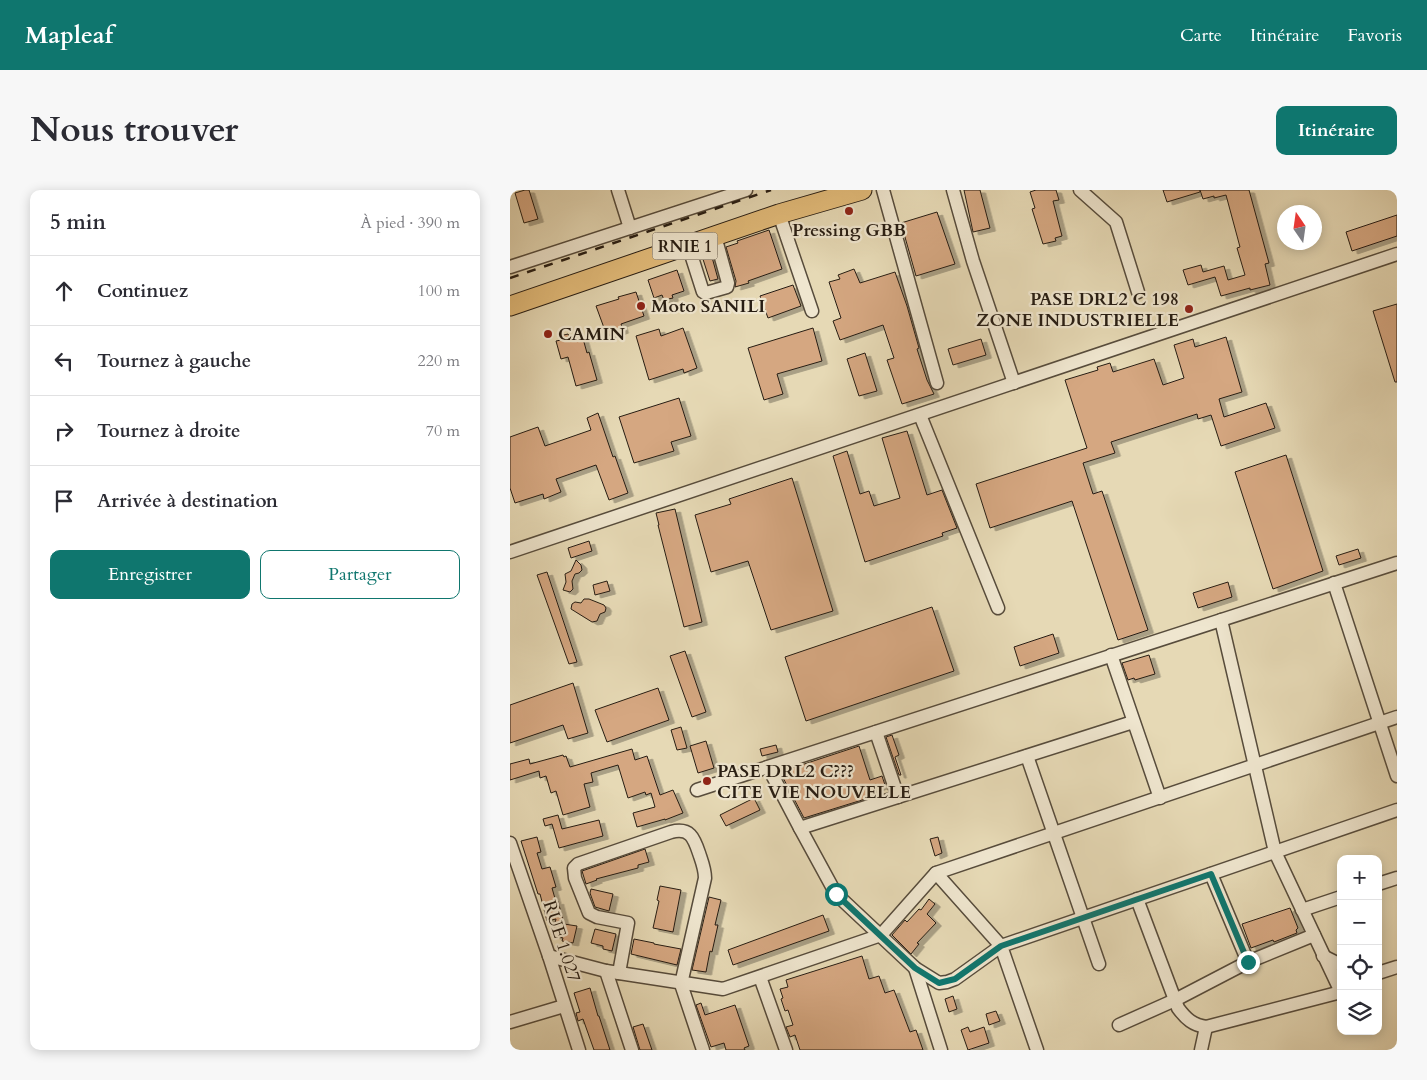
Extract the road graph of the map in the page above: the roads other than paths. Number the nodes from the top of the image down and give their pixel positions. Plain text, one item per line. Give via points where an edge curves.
1 (618, 190) edge
2 (746, 190) edge
3 (817, 190) edge
4 (862, 190) edge
5 (884, 190) edge
6 (953, 190) edge
7 (1080, 190) edge
8 (779, 214) junction
9 (630, 228) junction
10 (715, 236) junction
11 (688, 245) junction
12 (1397, 254) edge
13 (510, 266) edge
14 (510, 292) edge
15 (1138, 292) dead end
16 (510, 306) edge
17 (812, 311) dead end
18 (936, 383) dead end
19 (1014, 383) junction
20 (920, 415) junction
21 (510, 552) edge
22 (1397, 563) edge
23 (1334, 583) junction
24 (998, 608) dead end
25 (1221, 620) junction
26 (1111, 656) junction
27 (1397, 717) edge
28 (1133, 722) junction
29 (1380, 723) junction
30 (876, 732) junction
31 (1028, 756) junction
32 (768, 766) junction
33 (1255, 766) junction
34 (1397, 776) edge
35 (697, 790) dead end
36 (898, 797) junction
37 (1160, 798) junction
38 (1397, 810) edge
39 (800, 828) junction
40 (1054, 833) junction
41 (510, 843) edge
42 (1274, 852) junction
43 (513, 859) edge
44 (936, 873) junction
45 (1211, 874) junction
46 (1397, 878) edge
47 (1382, 883) edge
48 (1337, 898) edge
49 (1137, 899) junction
50 (1302, 910) junction
51 (1083, 918) junction
52 (881, 935) junction
53 (1314, 935) junction
54 (1001, 946) junction
55 (549, 956) junction
56 (1324, 956) junction
57 (1248, 962) junction
58 (1337, 963) edge
59 (1099, 964) dead end
60 (1397, 967) edge
61 (915, 968) junction
62 (613, 972) junction
63 (1382, 972) edge
64 (760, 977) junction
65 (681, 984) junction
66 (1340, 990) edge
67 (1337, 993) edge
68 (1175, 1000) junction
69 (564, 1006) junction
70 (510, 1022) edge
71 (1119, 1025) dead end
72 (1206, 1027) junction
73 (579, 1050) edge
74 (632, 1050) edge
75 (703, 1050) edge
76 (786, 1050) edge
77 (941, 1050) edge
78 (1037, 1050) edge
79 (1201, 1050) edge

1 - 9 street
2 - 9 street
3 - 14 highway, RNIE 1
4 - 8 highway, RNIE 1
5 - 18 street
6 - 19 street
7 - 15 street via 1116,222
8 - 10 highway, RNIE 1
8 - 17 street
9 - 13 street
10 - 11 highway, RNIE 1
10 - 11 street via 727,287 703,292
11 - 16 highway, RNIE 1
12 - 19 street
19 - 20 street
20 - 21 street
20 - 24 street
22 - 23 street
23 - 25 street
23 - 29 street
25 - 26 street
25 - 33 street
26 - 28 street
26 - 30 street
27 - 29 street
28 - 31 street
28 - 37 street
29 - 33 street
29 - 34 street
30 - 32 street
30 - 36 street
31 - 36 street
31 - 40 street
32 - 35 street
32 - 39 street
33 - 37 street
33 - 42 street
36 - 39 street
37 - 40 street
38 - 42 street
39 - 52 street via 836,894
40 - 44 street
40 - 51 street
41 - 43 street, RUE 1.027
42 - 45 street
42 - 50 street
43 - 55 street, RUE 1.027
44 - 52 street
44 - 54 street
45 - 49 street
45 - 57 street
46 - 47 street
48 - 50 street
49 - 51 street
49 - 68 street
50 - 53 street
51 - 54 street
51 - 59 street
52 - 61 street
52 - 64 street
53 - 56 street
53 - 57 street
54 - 61 street via 947,982 939,983
54 - 78 street
55 - 62 street
55 - 69 street, RUE 1.027
56 - 58 street
56 - 66 street
57 - 68 street
60 - 63 street
61 - 77 street
62 - 65 street
62 - 65 street via 628,923 589,913 574,868 681,830 694,837 705,878
62 - 74 street
64 - 65 street via 723,989
64 - 76 street
65 - 75 street
67 - 72 street
68 - 71 street
68 - 72 street via 1185,1017 1195,1025
69 - 70 street
69 - 73 street, RUE 1.027
72 - 79 street

